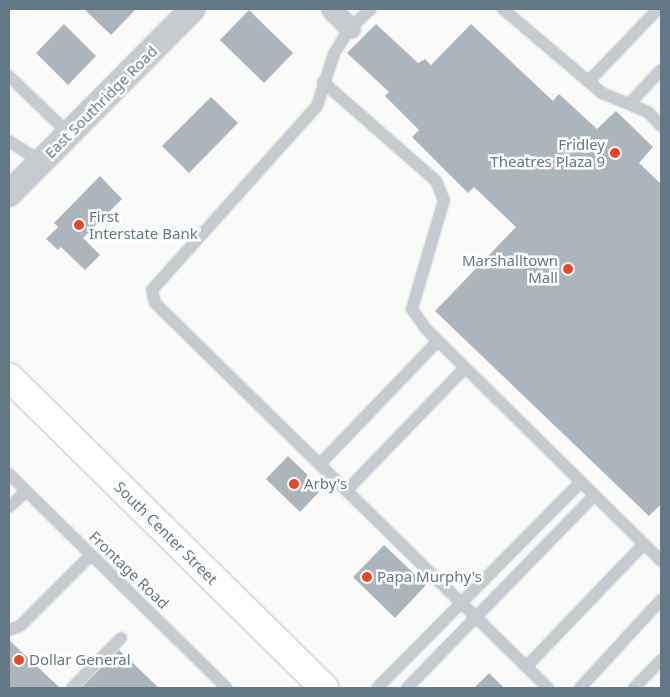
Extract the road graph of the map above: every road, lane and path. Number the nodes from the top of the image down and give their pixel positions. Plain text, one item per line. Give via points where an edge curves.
1 (193, 9) edge
2 (331, 9) edge
3 (371, 9) edge
4 (502, 9) edge
5 (658, 9) edge
6 (350, 28) junction
7 (661, 70) edge
8 (9, 76) edge
9 (323, 82) junction
10 (588, 82) junction
11 (629, 104) junction
12 (661, 126) edge
13 (69, 134) junction
14 (9, 141) edge
15 (41, 162) junction
16 (9, 194) edge
17 (438, 341) junction
18 (465, 368) junction
19 (9, 377) edge
20 (320, 464) junction
21 (9, 474) edge
22 (581, 482) junction
23 (347, 490) junction
24 (26, 491) junction
25 (594, 496) junction
26 (9, 507) edge
27 (644, 544) junction
28 (91, 555) junction
29 (661, 561) edge
30 (661, 600) edge
31 (462, 603) junction
32 (476, 617) junction
33 (9, 630) edge
34 (121, 638) dead end
35 (661, 660) edge
36 (526, 667) junction
37 (72, 688) edge
38 (227, 688) edge
39 (324, 688) edge
40 (377, 688) edge
41 (406, 688) edge
42 (548, 688) edge
43 (580, 688) edge
44 (634, 688) edge

1 - 13 street, East Southridge Road
2 - 6 street
3 - 6 lane
4 - 10 lane
5 - 10 lane
6 - 9 lane
7 - 11 lane
8 - 13 lane
9 - 17 lane via 436,181 444,200 412,309
9 - 20 lane via 317,106 152,290 156,303
10 - 11 lane
11 - 12 lane via 648,112
13 - 15 street, East Southridge Road
14 - 15 lane
15 - 16 street, East Southridge Road
17 - 18 lane
17 - 20 lane
18 - 22 lane
18 - 23 lane
19 - 39 main road, South Center Street
20 - 23 lane
21 - 24 lane, Frontage Road
22 - 25 lane
22 - 31 lane
23 - 31 lane
24 - 26 lane
24 - 28 lane, Frontage Road
25 - 27 lane
25 - 32 lane
27 - 29 lane
27 - 36 lane
28 - 33 lane via 20,626
28 - 38 lane, Frontage Road
30 - 43 lane
31 - 32 lane
31 - 40 lane
32 - 36 lane
32 - 41 lane
34 - 37 lane
35 - 44 lane
36 - 42 lane

